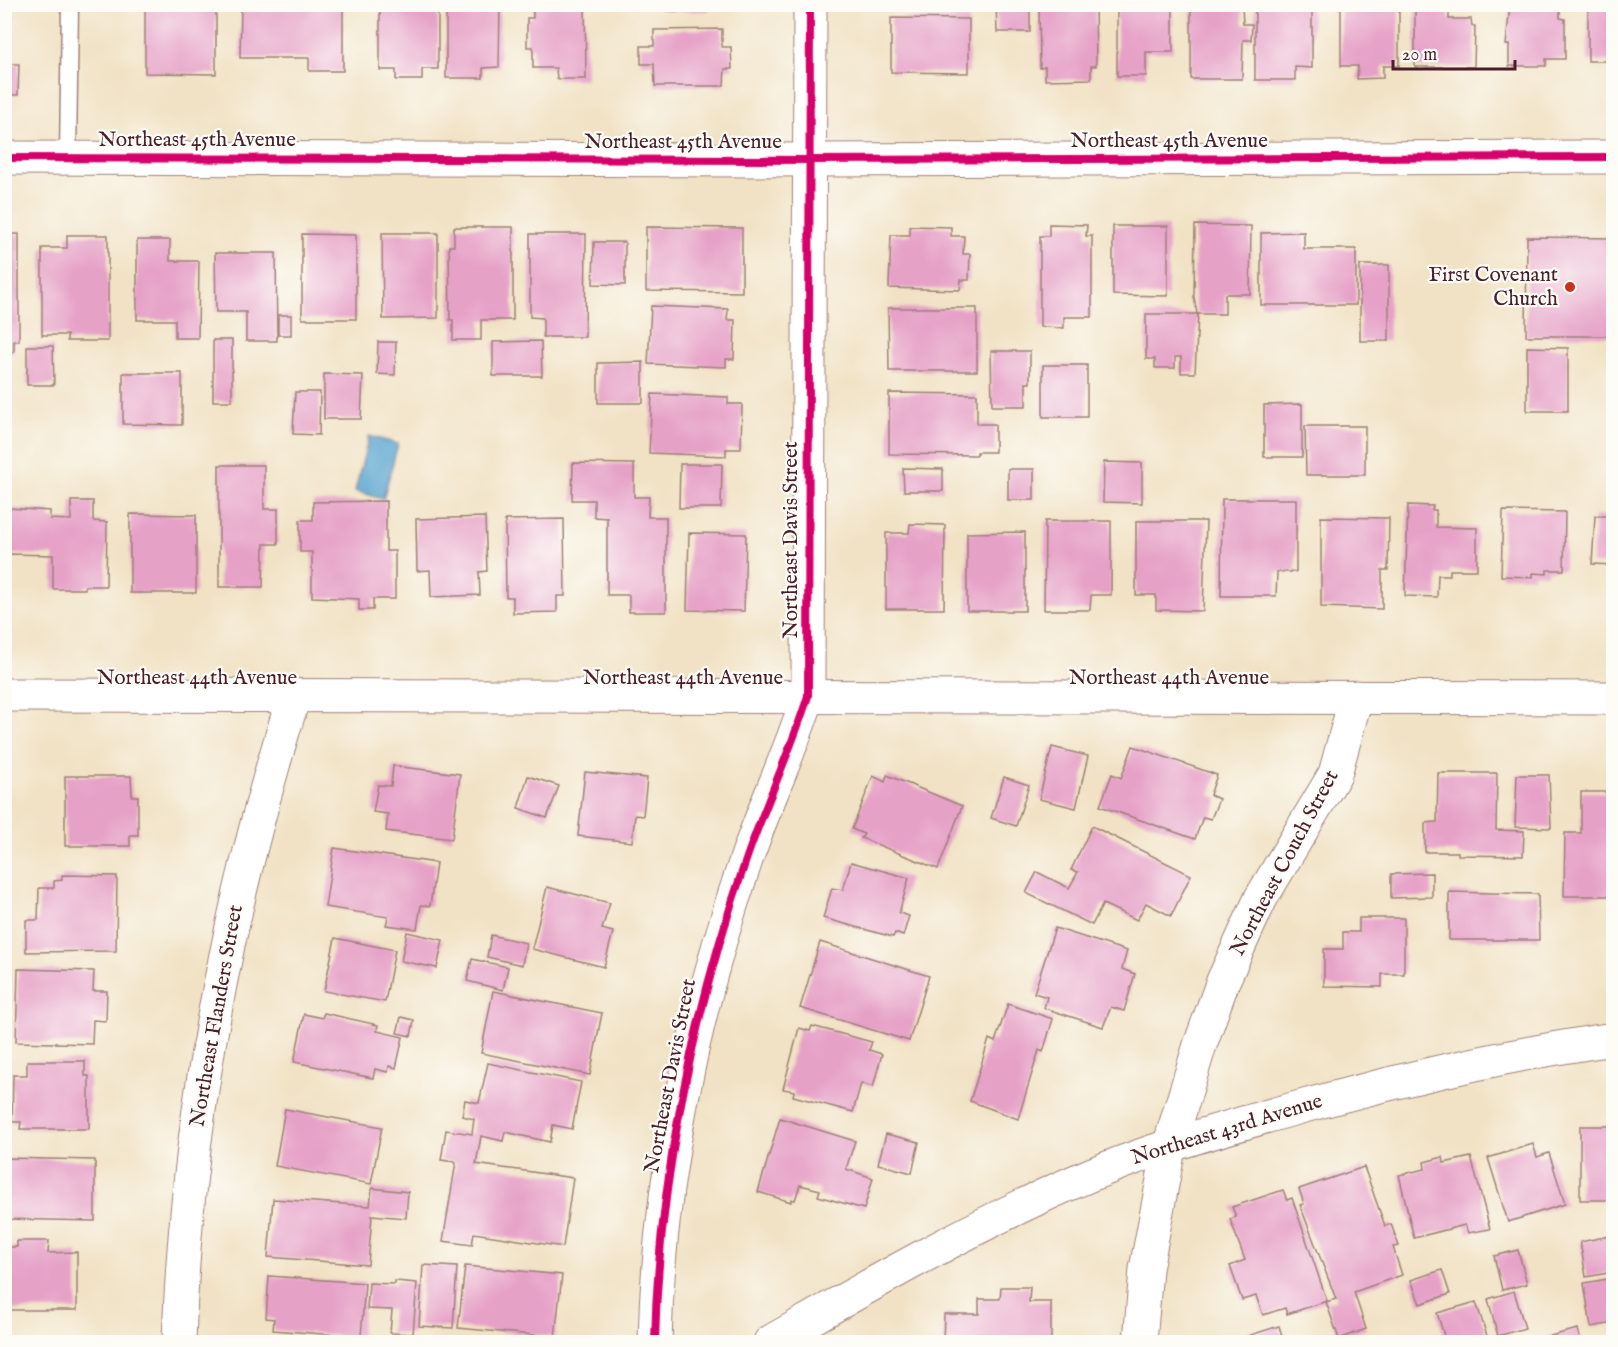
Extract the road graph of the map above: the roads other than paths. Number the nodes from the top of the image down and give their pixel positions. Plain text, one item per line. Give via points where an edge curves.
1 (70, 4) edge
2 (810, 4) edge
3 (1614, 157) edge
4 (4, 158) edge
5 (68, 158) junction
6 (810, 160) junction
7 (4, 695) edge
8 (294, 696) junction
9 (808, 696) junction
10 (1356, 697) junction
11 (1614, 698) edge
12 (1614, 1039) edge
13 (1170, 1143) junction
14 (179, 1342) edge
15 (655, 1342) edge
16 (770, 1342) edge
17 (1140, 1342) edge

1 - 5 lane
2 - 6 street, Northeast Davis Street
3 - 6 street, Northeast 45th Avenue
4 - 5 street, Northeast 45th Avenue
5 - 6 street, Northeast 45th Avenue
6 - 9 street, Northeast Davis Street
7 - 8 street, Northeast 44th Avenue
8 - 9 street, Northeast 44th Avenue
8 - 14 street, Northeast Flanders Street via 264,789 221,978 190,1182
9 - 10 street, Northeast 44th Avenue
9 - 15 street, Northeast Davis Street via 796,738 744,865 710,971 666,1200
10 - 11 street, Northeast 44th Avenue
10 - 13 street, Northeast Couch Street via 1335,774 1261,898 1223,981
12 - 13 street, Northeast 43rd Avenue via 1442,1071
13 - 16 street, Northeast 43rd Avenue via 1067,1185 978,1228
13 - 17 street, Northeast Couch Street via 1146,1269

